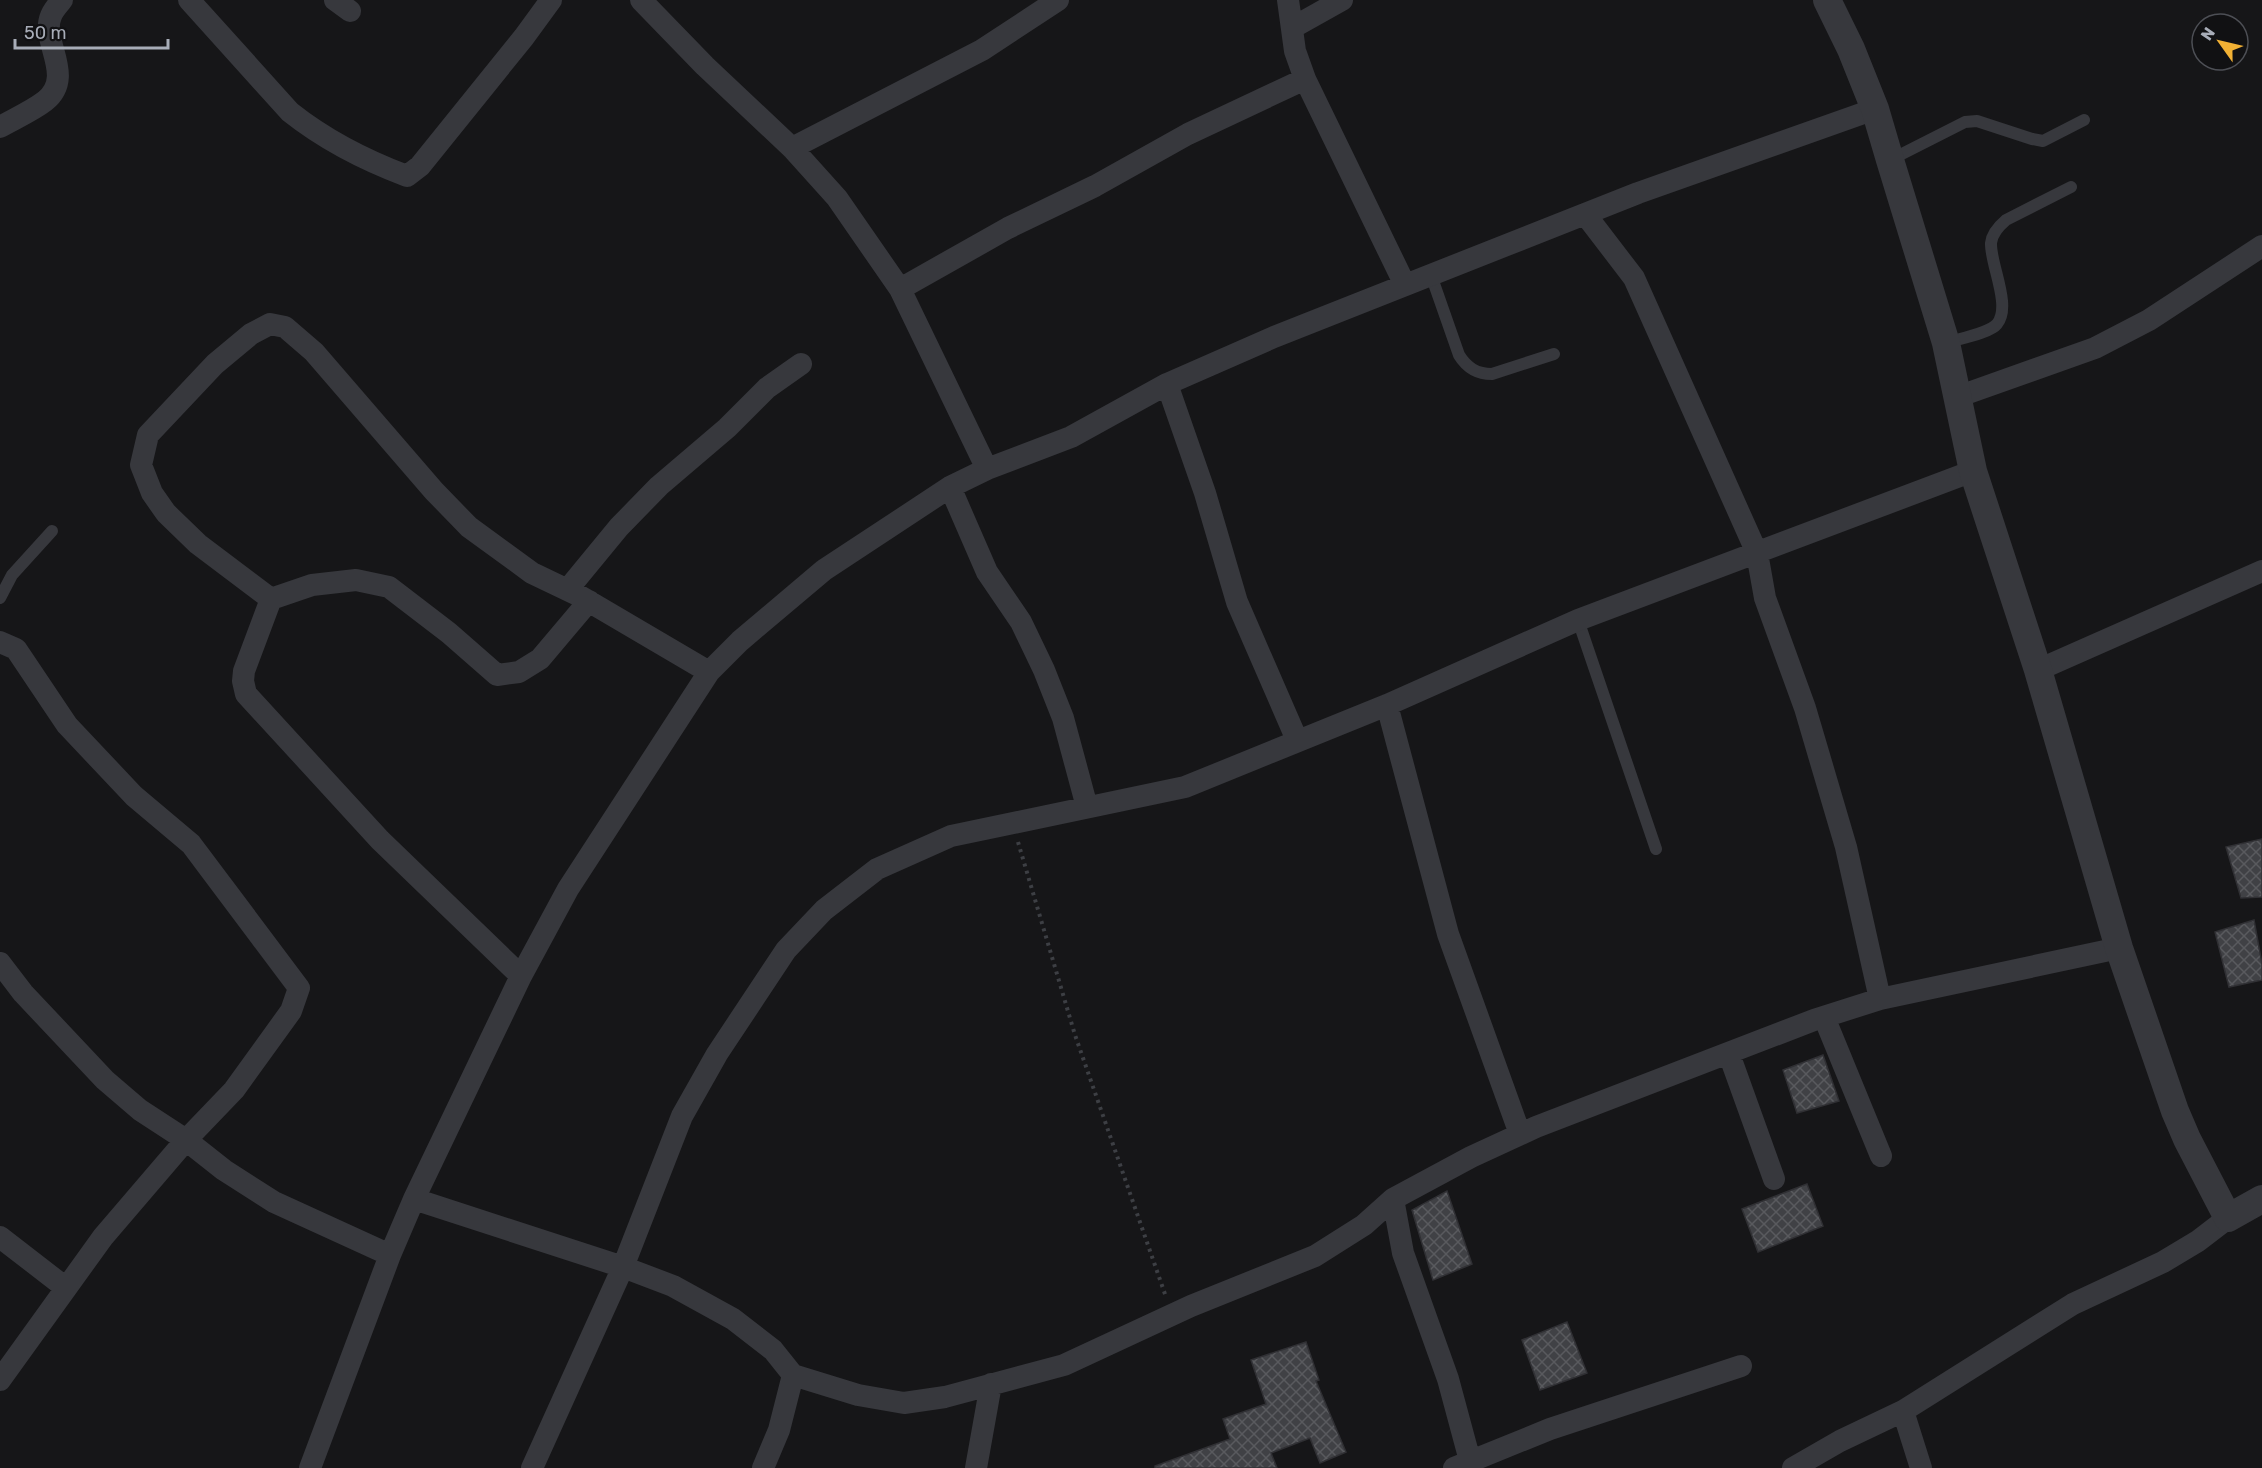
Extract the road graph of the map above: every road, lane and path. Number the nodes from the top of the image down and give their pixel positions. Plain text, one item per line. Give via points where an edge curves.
1 (189, 0) edge
2 (551, 0) edge
3 (641, 0) edge
4 (1058, 0) edge
5 (1288, 0) edge
6 (1342, 0) edge
7 (1827, 0) edge
8 (50, 4) edge
9 (1292, 28) junction
10 (1305, 79) junction
11 (1875, 109) junction
12 (2084, 120) dead end
13 (0, 127) edge
14 (792, 148) junction
15 (1890, 160) junction
16 (2071, 187) dead end
17 (1585, 214) junction
18 (2262, 246) edge
19 (1431, 275) junction
20 (1405, 285) junction
21 (900, 289) junction
22 (1946, 342) junction
23 (1554, 354) dead end
24 (801, 364) dead end
25 (1167, 384) junction
26 (1957, 397) junction
27 (987, 469) junction
28 (1973, 471) junction
29 (950, 486) junction
30 (52, 531) dead end
31 (1757, 553) junction
32 (2262, 571) edge
33 (568, 590) junction
34 (0, 598) edge
35 (271, 599) junction
36 (589, 601) junction
37 (1578, 620) junction
38 (0, 642) edge
39 (2038, 670) junction
40 (709, 672) junction
41 (1386, 705) junction
42 (1297, 740) junction
43 (1087, 807) junction
44 (1011, 823) junction
45 (1656, 849) dead end
46 (2119, 948) junction
47 (0, 963) edge
48 (520, 976) junction
49 (1880, 999) junction
50 (1824, 1017) junction
51 (1729, 1054) junction
52 (1520, 1134) junction
53 (186, 1140) junction
54 (1881, 1156) dead end
55 (1774, 1179) dead end
56 (414, 1199) junction
57 (2262, 1199) edge
58 (1393, 1200) junction
59 (2228, 1218) junction
60 (0, 1237) edge
61 (390, 1255) junction
62 (623, 1267) junction
63 (66, 1288) junction
64 (1173, 1315) junction
65 (1741, 1366) dead end
66 (793, 1375) junction
67 (0, 1380) edge
68 (991, 1384) junction
69 (1903, 1411) junction
70 (1466, 1465) edge
71 (310, 1468) edge
72 (532, 1468) edge
73 (762, 1468) edge
74 (976, 1468) edge
75 (1793, 1468) edge
76 (1921, 1468) edge

1 - 2 street via 290,112 309,127 407,176 420,166
3 - 14 street
4 - 14 street via 982,50
5 - 9 street
6 - 9 street
7 - 11 street
8 - 13 street via 50,35 59,74 54,90 46,100
9 - 10 street
10 - 20 street
10 - 21 street via 1188,134
11 - 15 street
11 - 17 street
12 - 15 lane via 2043,141 1977,120 1965,122
14 - 21 street via 837,198
15 - 22 street
16 - 22 lane via 1997,228 1991,242 2003,312 1997,324 1988,330
17 - 19 street
17 - 31 street via 1634,278
18 - 26 street via 2149,320 2095,348
19 - 20 street
19 - 23 lane via 1459,355 1472,370 1492,374
20 - 25 street
21 - 27 street
22 - 26 street
24 - 33 street via 767,388 659,486 619,527
25 - 27 street via 1071,437
25 - 42 street via 1237,602
26 - 28 street
27 - 29 street
28 - 31 street
28 - 39 street
29 - 40 street via 824,570
29 - 43 street via 987,572 1021,622 1044,670 1063,718
30 - 34 lane via 12,575
31 - 37 street
31 - 49 street via 1765,598 1805,708 1846,847
32 - 39 street
33 - 35 street via 532,573 469,527 314,352 285,327 270,324 251,334 215,364 148,435 141,465 152,493 166,513 198,544
33 - 36 street
35 - 36 street via 312,585 345,581 389,587 497,675 519,672 540,659
35 - 48 street via 244,672 246,694 380,840
36 - 40 street
37 - 41 street
37 - 45 lane
38 - 53 street via 16,649 67,725 135,796 191,844 299,988 291,1011 234,1090
39 - 46 street
40 - 48 street via 568,890
41 - 42 street
41 - 52 street via 1448,934
42 - 43 street via 1185,787
43 - 44 street
44 - 62 street via 951,836 877,869 824,910 786,950 717,1054 682,1116
44 - 64 path via 1075,1035
46 - 49 street
46 - 59 street via 2175,1111
47 - 53 street via 105,1080 140,1110
48 - 56 street
49 - 50 street
50 - 51 street
50 - 54 street
51 - 52 street
51 - 55 street
52 - 58 street
53 - 61 street via 274,1202
53 - 63 street via 103,1237
56 - 61 street
56 - 62 street
57 - 59 street
58 - 64 street via 1364,1225 1315,1256
58 - 70 street via 1403,1253 1448,1379
59 - 69 street via 2163,1262 2073,1304
60 - 63 street
61 - 71 street
62 - 66 street via 673,1286 733,1319 773,1350
62 - 72 street
63 - 67 street
64 - 68 street via 1064,1365
65 - 70 street via 1550,1429
66 - 68 street via 858,1395 904,1403
66 - 73 street via 779,1430
68 - 74 street
69 - 75 street
69 - 76 street

